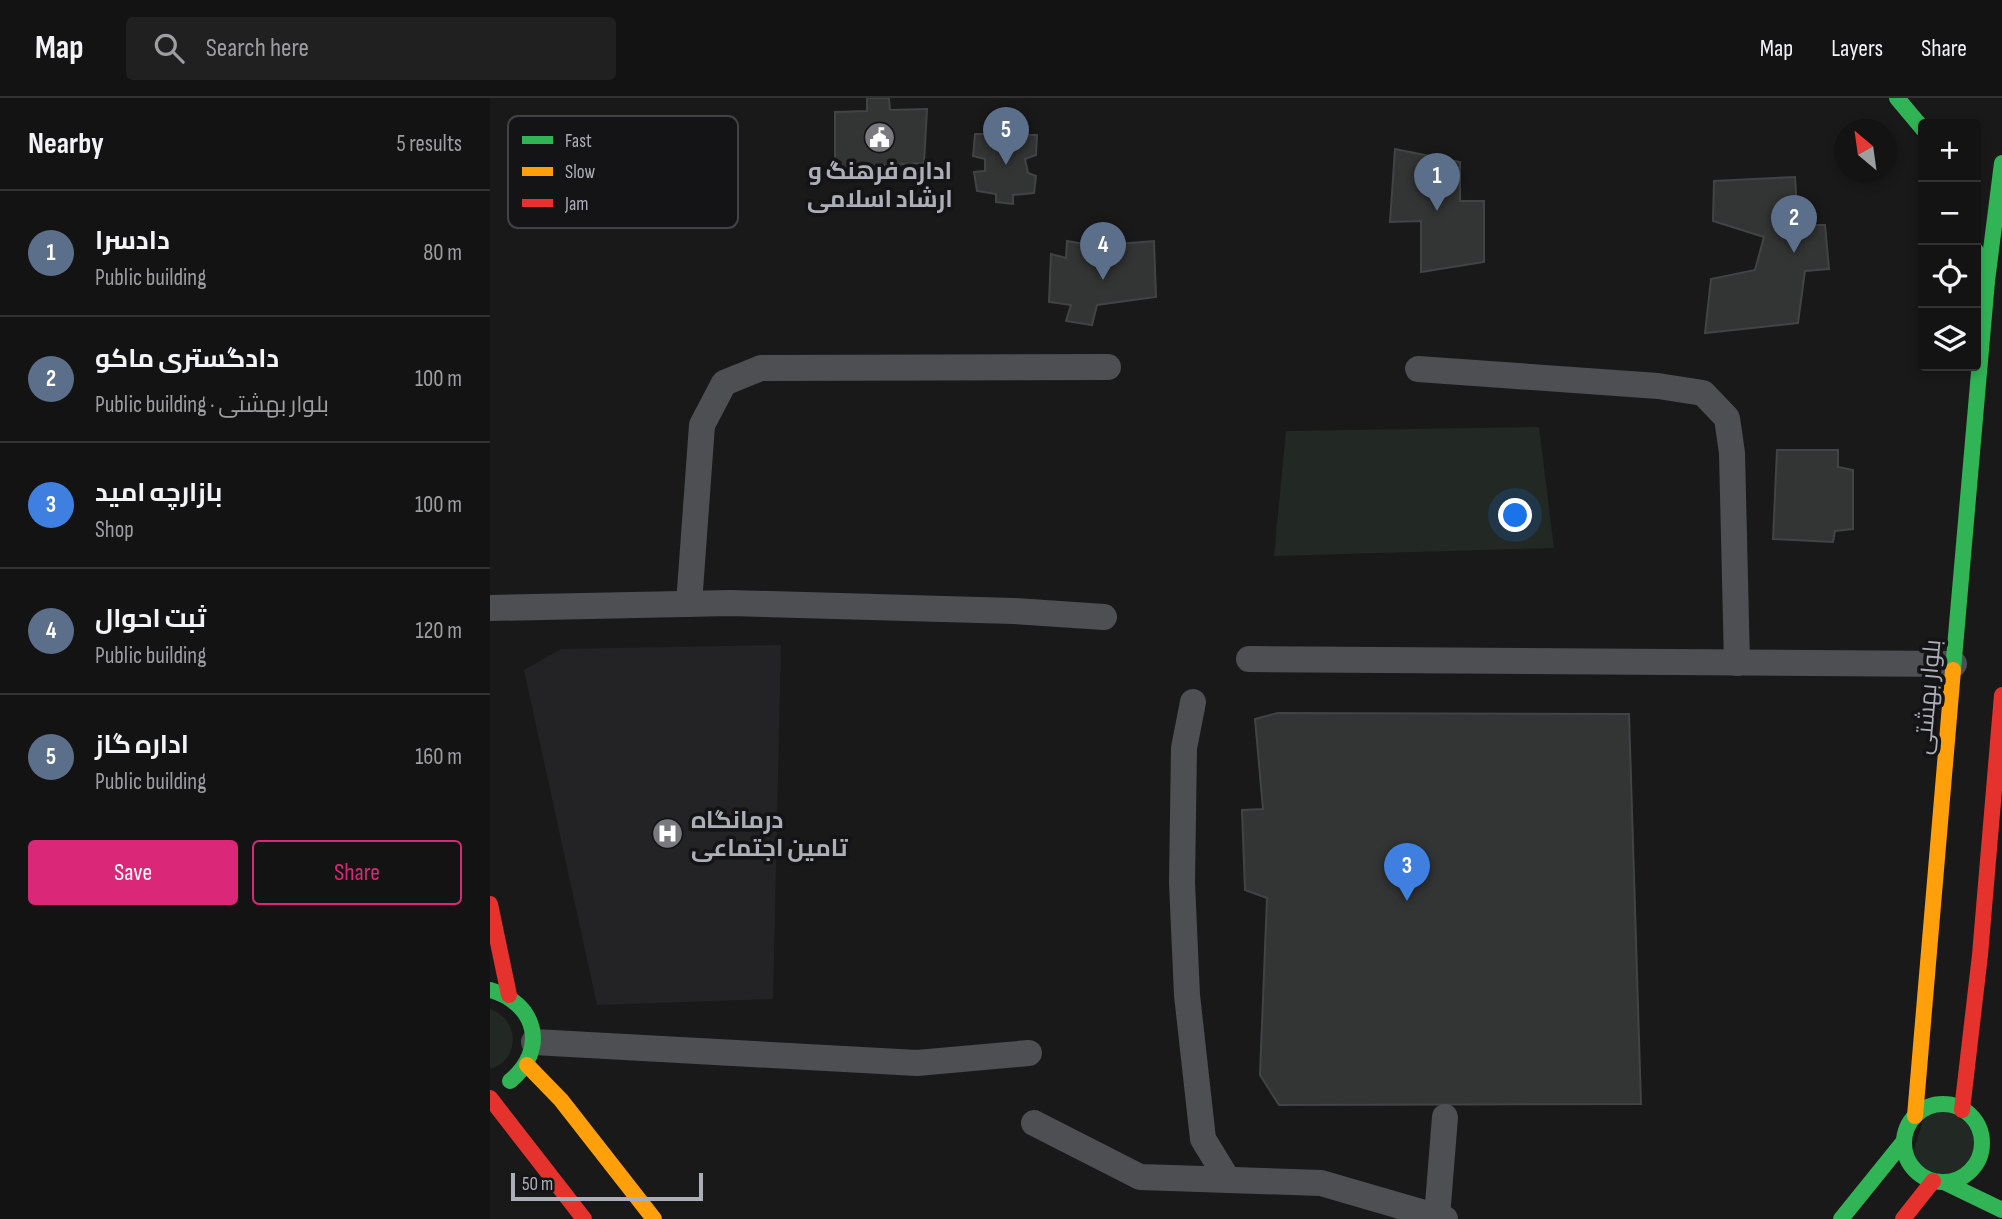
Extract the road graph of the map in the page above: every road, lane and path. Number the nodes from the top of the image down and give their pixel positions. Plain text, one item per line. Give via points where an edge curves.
1 (1897, 98) edge
2 (1918, 123) edge
3 (2002, 163) edge
4 (1981, 265) edge
5 (1987, 281) junction
6 (1108, 367) dead end
7 (1418, 369) dead end
8 (1995, 385) dead end
9 (1976, 402) junction
10 (689, 604) junction
11 (490, 608) edge
12 (1104, 617) dead end
13 (1249, 659) dead end
14 (1737, 663) junction
15 (1954, 664) junction
16 (2002, 695) edge
17 (1194, 702) dead end
18 (490, 904) edge
19 (490, 989) edge
20 (509, 995) junction
21 (1029, 1052) dead end
22 (531, 1053) junction
23 (490, 1089) edge
24 (490, 1098) edge
25 (1968, 1114) junction
26 (1445, 1116) dead end
27 (1915, 1116) junction
28 (1034, 1123) dead end
29 (1992, 1129) dead end
30 (1904, 1140) junction
31 (514, 1151) dead end
32 (538, 1161) junction
33 (1228, 1180) junction
34 (1939, 1181) junction
35 (2002, 1210) edge
36 (1441, 1218) edge
37 (584, 1219) edge
38 (654, 1219) edge
39 (1841, 1219) edge
40 (1903, 1219) edge

1 - 2 main road
3 - 5 main road, بلوار بهشتی
4 - 5 main road
5 - 9 main road, بلوار بهشتی
6 - 10 street via 761,368 724,383 702,425
7 - 14 street via 1703,393 1727,418 1732,453
8 - 9 main road
9 - 15 main road, بلوار بهشتی
10 - 11 street
10 - 12 street
13 - 14 street
14 - 15 street
15 - 27 main road, بلوار بهشتی
16 - 25 main road
17 - 33 street via 1184,748 1182,883 1187,995 1203,1139
18 - 20 main road
19 - 20 main road
20 - 22 main road via 532,1023
21 - 22 street via 917,1063
22 - 23 main road via 516,1078
22 - 38 main road via 561,1100
24 - 32 main road
25 - 27 main road via 1938,1105
25 - 29 main road
25 - 34 main road via 1981,1139 1978,1159 1964,1175
26 - 36 street
27 - 30 main road
28 - 33 street via 1140,1177
30 - 34 main road via 1914,1170
30 - 39 main road
31 - 32 main road
32 - 37 main road
33 - 36 street via 1321,1183
34 - 35 main road
34 - 40 main road

